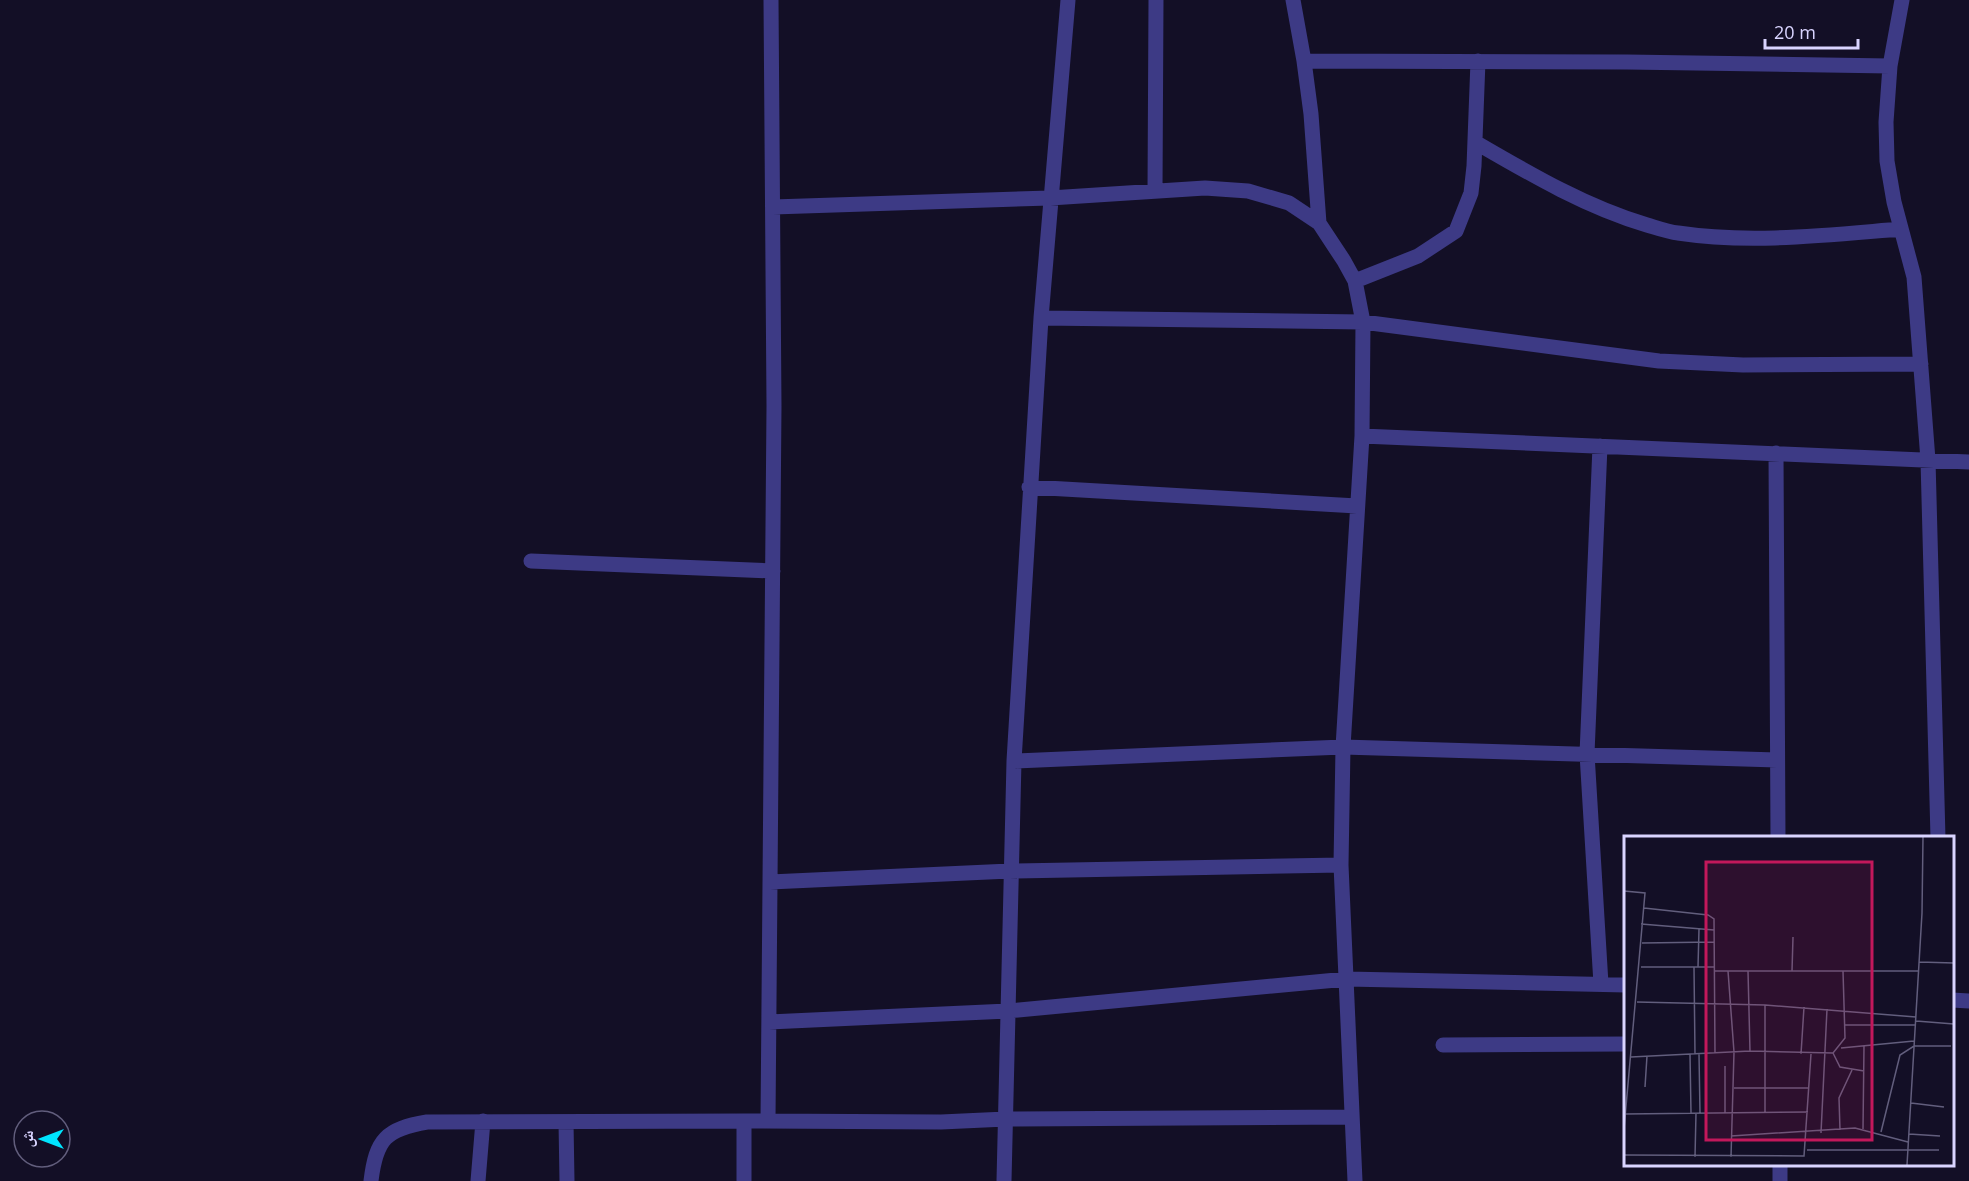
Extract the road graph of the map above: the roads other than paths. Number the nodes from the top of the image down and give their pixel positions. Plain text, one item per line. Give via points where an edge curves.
1 (771, 0) edge
2 (1068, 0) edge
3 (1156, 0) edge
4 (1293, 0) edge
5 (1902, 0) edge
6 (1304, 61) junction
7 (1478, 62) junction
8 (1890, 66) junction
9 (1475, 142) junction
10 (1155, 191) junction
11 (1050, 198) junction
12 (772, 207) junction
13 (1318, 223) junction
14 (1901, 228) junction
15 (1355, 281) junction
16 (1041, 318) junction
17 (1363, 322) junction
18 (1921, 364) junction
19 (1362, 436) junction
20 (1600, 446) junction
21 (1776, 453) junction
22 (1928, 460) junction
23 (1969, 462) edge
24 (1029, 487) junction
25 (1358, 506) junction
26 (531, 561) dead end
27 (772, 571) junction
28 (1343, 747) junction
29 (1587, 754) junction
30 (1777, 760) junction
31 (1014, 761) junction
32 (1778, 836) edge
33 (1938, 836) edge
34 (1341, 865) junction
35 (1010, 872) junction
36 (770, 882) junction
37 (1347, 979) junction
38 (1601, 984) junction
39 (1624, 985) edge
40 (1954, 1000) edge
41 (1969, 1001) edge
42 (1008, 1011) junction
43 (769, 1022) junction
44 (1624, 1044) edge
45 (1443, 1045) dead end
46 (1352, 1117) junction
47 (1006, 1119) junction
48 (483, 1121) junction
49 (744, 1121) junction
50 (768, 1121) junction
51 (566, 1122) junction
52 (371, 1181) edge
53 (478, 1181) edge
54 (567, 1181) edge
55 (744, 1181) edge
56 (1004, 1181) edge
57 (1355, 1181) edge

1 - 12 street
2 - 11 street
3 - 10 street
4 - 6 street
5 - 8 street
6 - 7 street
6 - 13 street
7 - 8 street
7 - 9 street
8 - 14 street via 1887,161
9 - 14 street via 1542,181 1621,217 1676,233 1743,238
9 - 15 street via 1471,194 1456,231 1418,256
10 - 11 street
10 - 13 street via 1248,191 1289,203
11 - 12 street
11 - 16 street
12 - 27 street
13 - 15 street
14 - 18 street via 1914,278
15 - 17 street
16 - 17 street
16 - 24 street
17 - 18 street via 1659,360 1743,365
17 - 19 street
18 - 22 street
19 - 20 street
19 - 25 street
20 - 21 street
20 - 29 street
21 - 22 street
21 - 30 street
22 - 23 street
22 - 33 street
24 - 25 street
24 - 31 street
25 - 28 street
26 - 27 street
27 - 36 street
28 - 29 street
28 - 31 street
28 - 34 street
29 - 30 street
29 - 38 street
30 - 32 street
31 - 35 street
34 - 35 street
34 - 37 street
35 - 36 street
35 - 42 street
36 - 43 street
37 - 38 street
37 - 42 street
37 - 46 street
38 - 39 street
40 - 41 street
42 - 43 street
42 - 47 street
43 - 50 street
44 - 45 street
46 - 47 street
46 - 57 street
47 - 50 street
47 - 56 street
48 - 51 street
48 - 52 street via 427,1122 396,1130 379,1147
48 - 53 street
49 - 50 street
49 - 51 street
49 - 55 street
51 - 54 street

